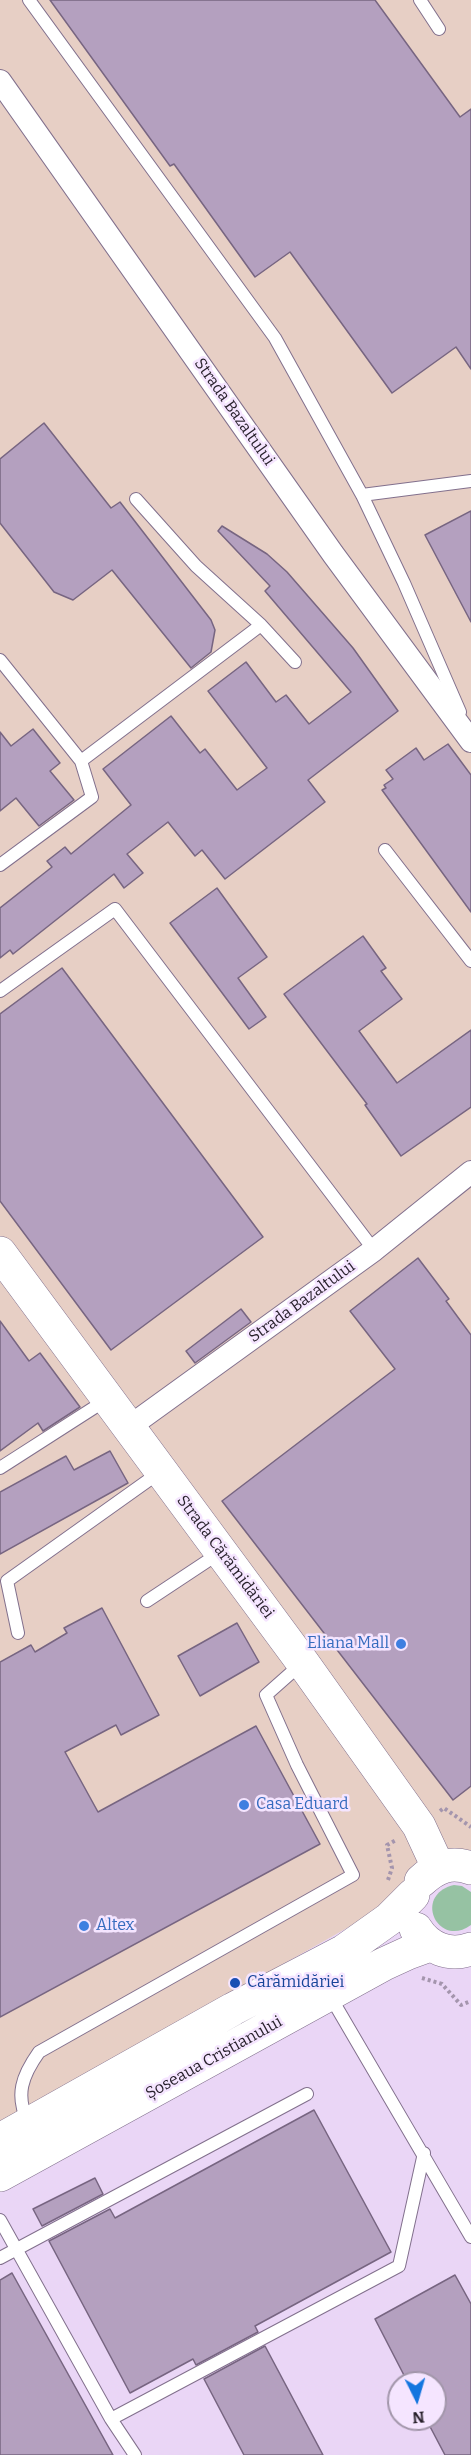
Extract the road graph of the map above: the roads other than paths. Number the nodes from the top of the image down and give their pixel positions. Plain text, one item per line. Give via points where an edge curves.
1 (29, 0) edge
2 (420, 0) edge
3 (439, 29) dead end
4 (0, 81) edge
5 (471, 481) edge
6 (362, 495) junction
7 (136, 499) dead end
8 (261, 625) junction
9 (0, 660) edge
10 (295, 662) dead end
11 (471, 740) edge
12 (81, 761) junction
13 (385, 850) dead end
14 (0, 865) edge
15 (471, 961) edge
16 (0, 991) edge
17 (471, 1172) edge
18 (374, 1250) junction
19 (0, 1253) edge
20 (107, 1399) junction
21 (129, 1427) junction
22 (0, 1468) edge
23 (161, 1471) junction
24 (222, 1551) junction
25 (147, 1601) dead end
26 (18, 1633) dead end
27 (303, 1663) junction
28 (462, 1867) edge
29 (399, 1892) junction
30 (430, 1945) junction
31 (471, 1949) edge
32 (329, 1995) junction
33 (307, 2094) dead end
34 (29, 2124) junction
35 (0, 2140) edge
36 (424, 2153) junction
37 (0, 2175) edge
38 (0, 2220) edge
39 (471, 2237) edge
40 (16, 2250) junction
41 (0, 2258) edge
42 (111, 2419) junction
43 (135, 2455) edge

1 - 6 lane via 275,338
2 - 3 lane
4 - 11 street, Strada Bazaltului via 333,554
5 - 6 lane
6 - 11 lane
7 - 8 lane via 196,566
8 - 10 lane
8 - 12 lane
9 - 12 lane
12 - 14 lane via 92,797
13 - 15 lane
16 - 18 lane via 115,909
17 - 18 street, Strada Bazaltului
18 - 21 street, Strada Bazaltului
19 - 20 street, Strada Cărămidăriei
20 - 21 street, Strada Cărămidăriei
20 - 22 lane
21 - 23 street, Strada Cărămidăriei
23 - 24 street, Strada Cărămidăriei
23 - 26 lane via 7,1581
24 - 25 lane
24 - 27 street, Strada Cărămidăriei
27 - 28 street, Strada Cărămidăriei via 419,1826
27 - 34 lane via 266,1695 353,1875 39,2052 29,2067 20,2098
28 - 29 street, Șoseaua Cristianului
29 - 30 street via 421,1938
29 - 34 street, Șoseaua Cristianului via 375,1930 344,1951
30 - 31 street via 446,1952
30 - 32 street, Șoseaua Cristianului
32 - 36 lane
32 - 37 street, Șoseaua Cristianului
33 - 40 lane
34 - 35 street, Șoseaua Cristianului
36 - 39 lane
36 - 42 lane via 399,2266
38 - 40 lane
40 - 41 lane
40 - 42 lane
42 - 43 lane

